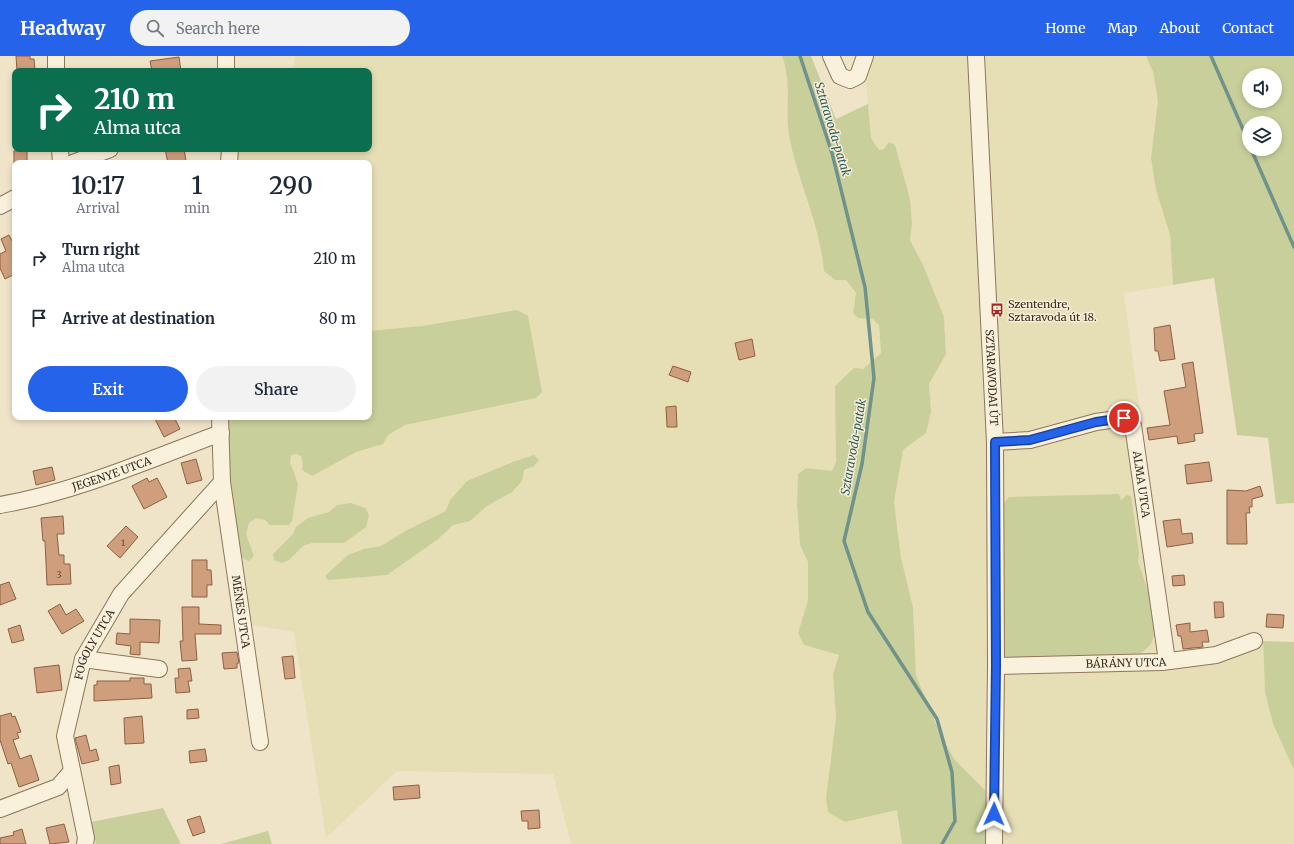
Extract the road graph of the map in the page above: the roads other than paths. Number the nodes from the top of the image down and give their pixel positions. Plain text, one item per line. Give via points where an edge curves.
1 (56, 56) edge
2 (226, 56) edge
3 (831, 56) edge
4 (865, 56) edge
5 (976, 56) edge
6 (56, 68) edge
7 (226, 68) edge
8 (102, 152) edge
9 (82, 160) edge
10 (12, 200) edge
11 (0, 206) edge
12 (220, 425) edge
13 (995, 442) junction
14 (222, 482) junction
15 (0, 505) edge
16 (1254, 641) dead end
17 (84, 659) junction
18 (1167, 661) junction
19 (996, 666) junction
20 (159, 669) dead end
21 (260, 742) dead end
22 (72, 771) junction
23 (0, 809) edge
24 (85, 844) edge
25 (994, 844) edge

1 - 6 street
2 - 7 street
3 - 4 street via 840,76 850,80 858,76
5 - 13 street, SZTARAVODAI ÚT
8 - 9 street
10 - 11 street
12 - 14 street, MÉNES UTCA
12 - 15 street, JEGENYE UTCA via 84,484 27,501
13 - 18 street, ALMA UTCA via 1030,440 1096,422 1124,418 1133,425
13 - 19 street, SZTARAVODAI ÚT
14 - 17 street, FOGOLY UTCA via 121,594
14 - 21 street, MÉNES UTCA
16 - 18 street, BÁRÁNY UTCA via 1216,655
17 - 20 street
17 - 22 street, FOGOLY UTCA via 65,736
18 - 19 street, BÁRÁNY UTCA
19 - 25 street, SZTARAVODAI ÚT
22 - 23 street via 58,787
22 - 24 street, FOGOLY UTCA via 86,838

